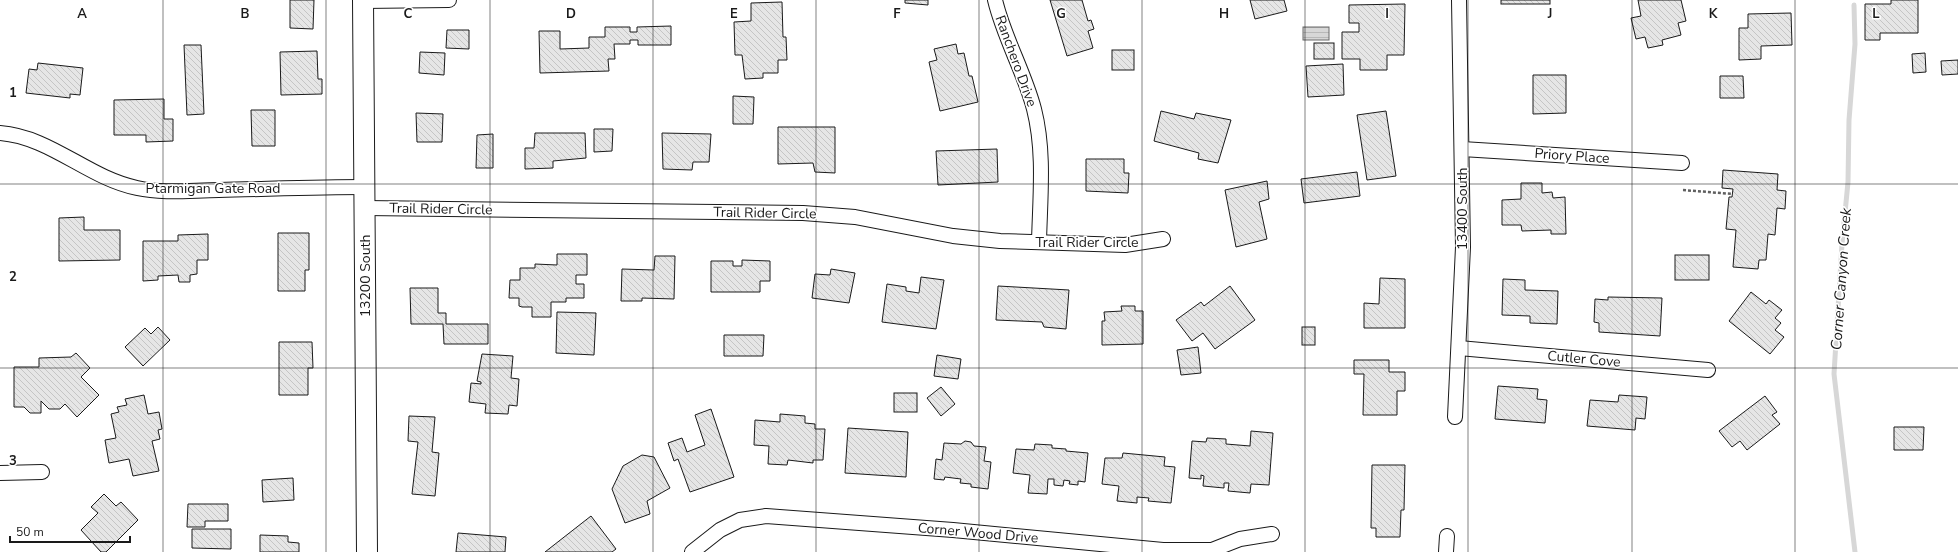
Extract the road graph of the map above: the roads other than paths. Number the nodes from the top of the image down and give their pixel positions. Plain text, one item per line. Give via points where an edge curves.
1 (449, 0) edge
2 (995, 0) edge
3 (1459, 0) edge
4 (363, 1) edge
5 (0, 133) edge
6 (1462, 149) junction
7 (1682, 163) dead end
8 (365, 187) junction
9 (365, 208) junction
10 (1163, 239) dead end
11 (1039, 242) junction
12 (1459, 348) junction
13 (1708, 370) dead end
14 (1455, 417) dead end
15 (42, 472) dead end
16 (0, 473) edge
17 (1272, 534) dead end
18 (1447, 536) dead end
19 (1163, 551) edge
20 (367, 552) edge
21 (692, 552) edge
22 (1446, 552) edge

1 - 4 street
2 - 11 street, Ranchero Drive via 1000,20 1034,109 1041,168
3 - 6 street, 13400 South
4 - 8 street, 13200 South
5 - 8 street, Ptarmigan Gate Road via 40,143 104,176 137,188 174,191
6 - 7 street, Priory Place
6 - 12 street, 13400 South via 1463,247
8 - 9 street, 13200 South
9 - 11 street, Trail Rider Circle via 802,213 855,217 953,236
9 - 20 street, 13200 South
10 - 11 street, Trail Rider Circle via 1125,245
12 - 13 street, Cutler Cove
12 - 14 street, 13400 South
15 - 16 street
17 - 19 street, Corner Wood Drive via 1240,539 1212,550
18 - 22 street
19 - 21 street, Corner Wood Drive via 954,530 766,516 740,520 720,530

